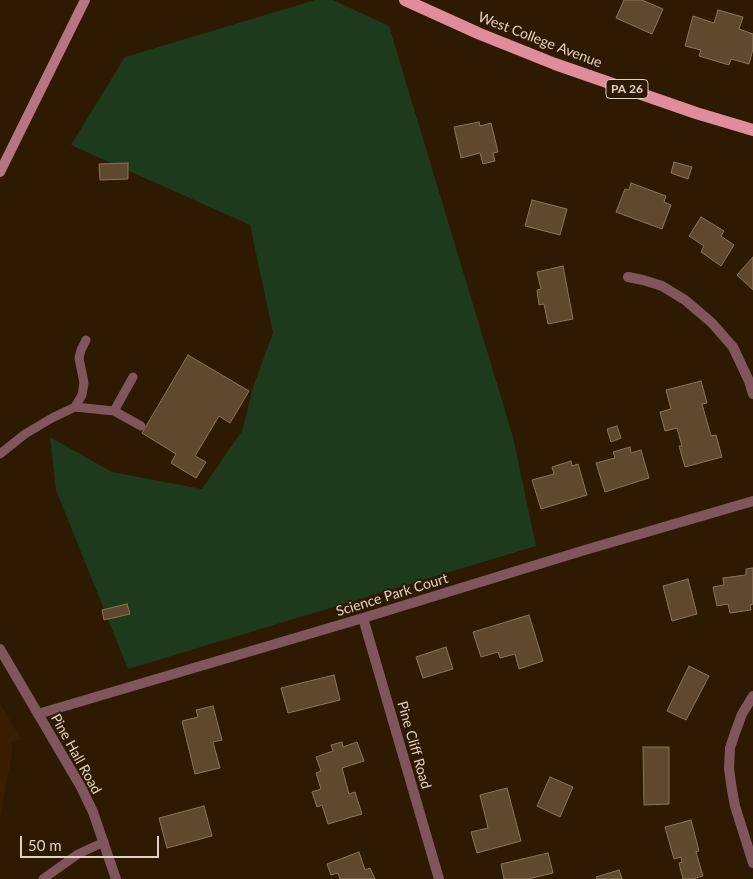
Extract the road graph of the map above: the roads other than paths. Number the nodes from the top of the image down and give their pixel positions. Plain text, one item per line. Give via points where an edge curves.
1 (85, 0) edge
2 (405, 0) edge
3 (753, 130) edge
4 (0, 172) edge
5 (628, 277) dead end
6 (86, 340) dead end
7 (133, 378) dead end
8 (753, 394) edge
9 (75, 407) junction
10 (114, 411) junction
11 (141, 426) dead end
12 (0, 454) edge
13 (753, 501) edge
14 (363, 618) junction
15 (0, 649) edge
16 (753, 696) edge
17 (38, 714) junction
18 (104, 842) junction
19 (753, 864) edge
20 (43, 879) edge
21 (116, 879) edge
22 (439, 879) edge

1 - 4 main road
2 - 3 main road, West College Avenue / PA 26 via 555,64
5 - 8 street via 662,286 712,323 733,347
6 - 9 lane via 79,358 84,383
7 - 10 lane
9 - 10 lane
9 - 12 lane via 25,434
10 - 11 lane
13 - 14 street, Science Park Court
14 - 17 street, Science Park Court
14 - 22 street, Pine Cliff Road
15 - 17 street, Pine Hall Road
16 - 19 street via 734,732 729,768 735,806
17 - 18 street, Pine Hall Road via 93,812
18 - 20 lane via 78,854
18 - 21 street, Pine Hall Road

